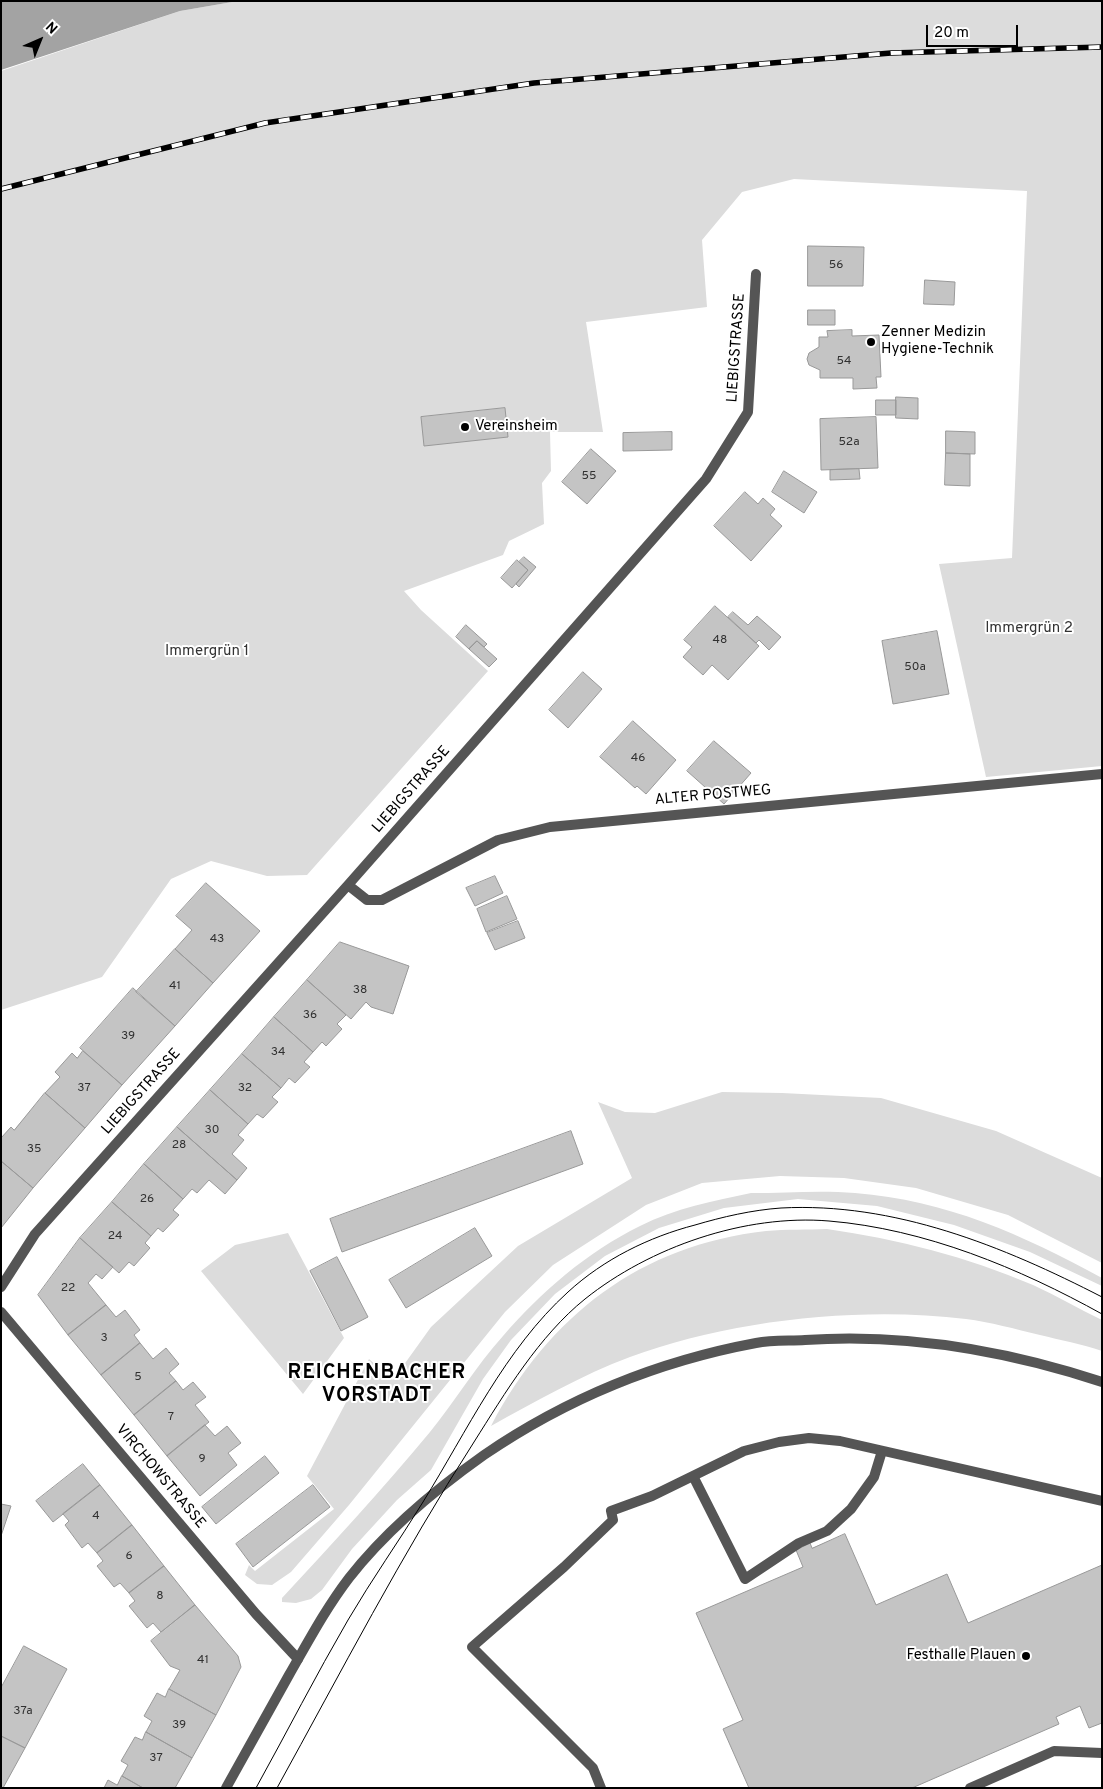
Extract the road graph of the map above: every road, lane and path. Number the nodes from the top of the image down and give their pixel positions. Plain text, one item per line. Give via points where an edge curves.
1 (756, 274) dead end
2 (1102, 774) edge
3 (348, 885) junction
4 (1, 1287) edge
5 (1, 1312) edge
6 (1102, 1382) edge
7 (882, 1451) junction
8 (692, 1476) junction
9 (1102, 1501) edge
10 (298, 1659) junction
11 (1102, 1753) edge
12 (226, 1788) edge
13 (601, 1788) edge
14 (970, 1788) edge

1 - 3 street, LIEBIGSTRASSE via 748,412 706,479
2 - 3 street, ALTER POSTWEG via 550,827 498,840 382,900 367,900
3 - 4 street, LIEBIGSTRASSE via 35,1234
5 - 10 street, VIRCHOWSTRASSE via 256,1614
6 - 10 street via 994,1351 927,1341 839,1337 758,1343 661,1366 588,1395 514,1435 450,1479 349,1578
7 - 8 street via 840,1441 802,1439 744,1451
7 - 8 street via 874,1477 851,1509 827,1531 799,1542 745,1578
7 - 9 street
8 - 13 street via 611,1511 613,1520 472,1647 593,1768
10 - 12 street
11 - 14 street via 1054,1751

